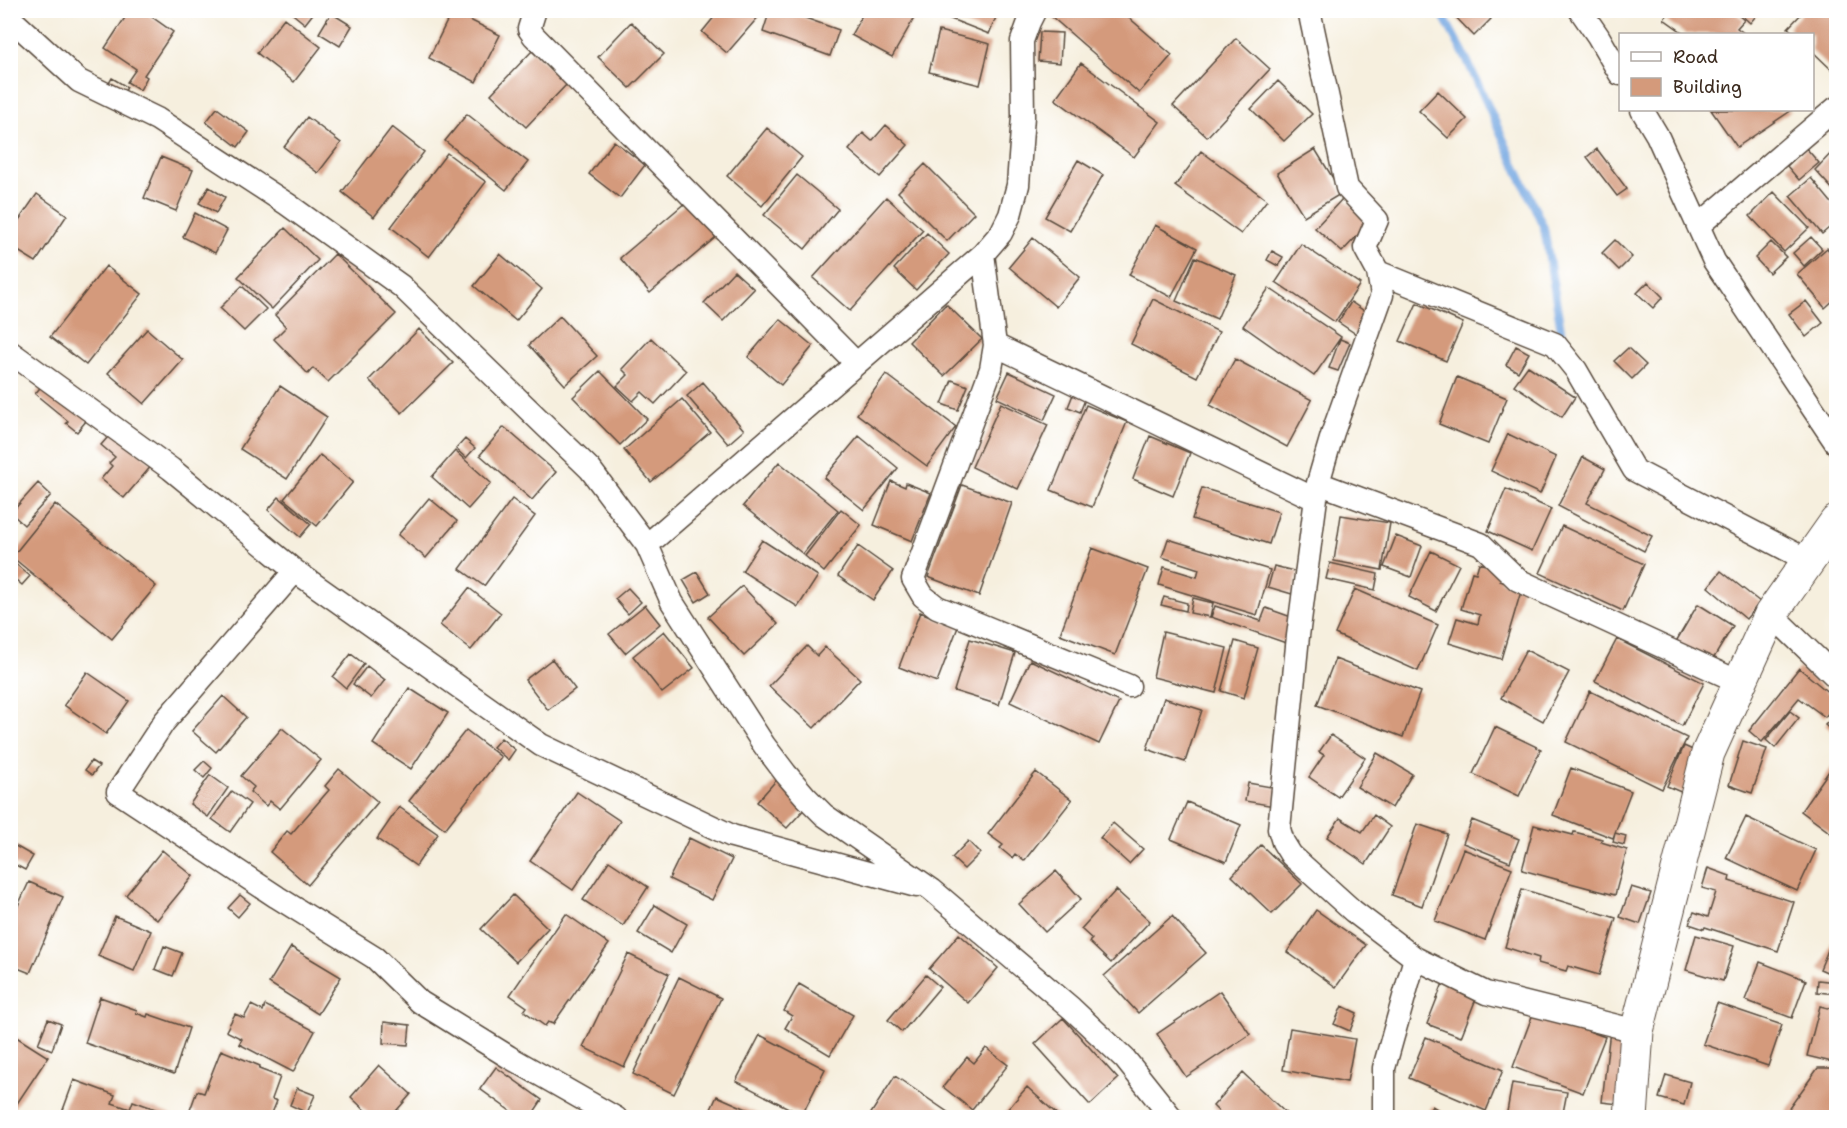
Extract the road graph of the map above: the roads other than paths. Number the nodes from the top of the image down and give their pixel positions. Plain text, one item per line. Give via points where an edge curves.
1 (535, 10) edge
2 (1035, 10) edge
3 (1309, 10) edge
4 (1580, 10) edge
5 (10, 18) edge
6 (1619, 72) edge
7 (1836, 108) edge
8 (1643, 111) edge
9 (1698, 226) junction
10 (983, 254) junction
11 (1378, 272) junction
12 (995, 345) junction
13 (10, 352) edge
14 (856, 363) junction
15 (1836, 443) edge
16 (1316, 491) junction
17 (1836, 522) edge
18 (647, 545) junction
19 (1809, 561) junction
20 (295, 571) junction
21 (1771, 614) junction
22 (1836, 677) edge
23 (1739, 682) junction
24 (1129, 686) dead end
25 (932, 891) junction
26 (1415, 958) junction
27 (1637, 1031) junction
28 (616, 1118) edge
29 (1172, 1118) edge
30 (1384, 1118) edge
31 (1631, 1118) edge

1 - 14 street via 529,29 534,36
2 - 10 street via 1022,41 1023,116 1018,185 1001,233
3 - 11 street via 1347,188 1377,220 1365,248
4 - 6 street
5 - 18 street via 79,81 157,119 287,204 400,286 590,469
7 - 9 street
8 - 9 street
9 - 15 street via 1714,261
10 - 12 street
10 - 14 street
11 - 16 street via 1382,295
11 - 19 street via 1555,344 1576,370 1634,470
12 - 16 street
12 - 24 street via 988,381 913,579 923,596 938,607
13 - 20 street via 171,469
14 - 18 street
16 - 23 street via 1480,544 1518,580
16 - 26 street via 1280,829 1291,855 1353,911
17 - 19 street
18 - 25 street via 672,602 786,774 824,815
19 - 21 street
20 - 25 street via 542,745 732,836
20 - 28 street via 164,722 118,792 375,958 420,1002
21 - 22 street
21 - 23 street
23 - 27 street via 1708,753
25 - 29 street via 1071,1008 1125,1059
26 - 27 street via 1486,993
26 - 30 street via 1384,1068
27 - 31 street

